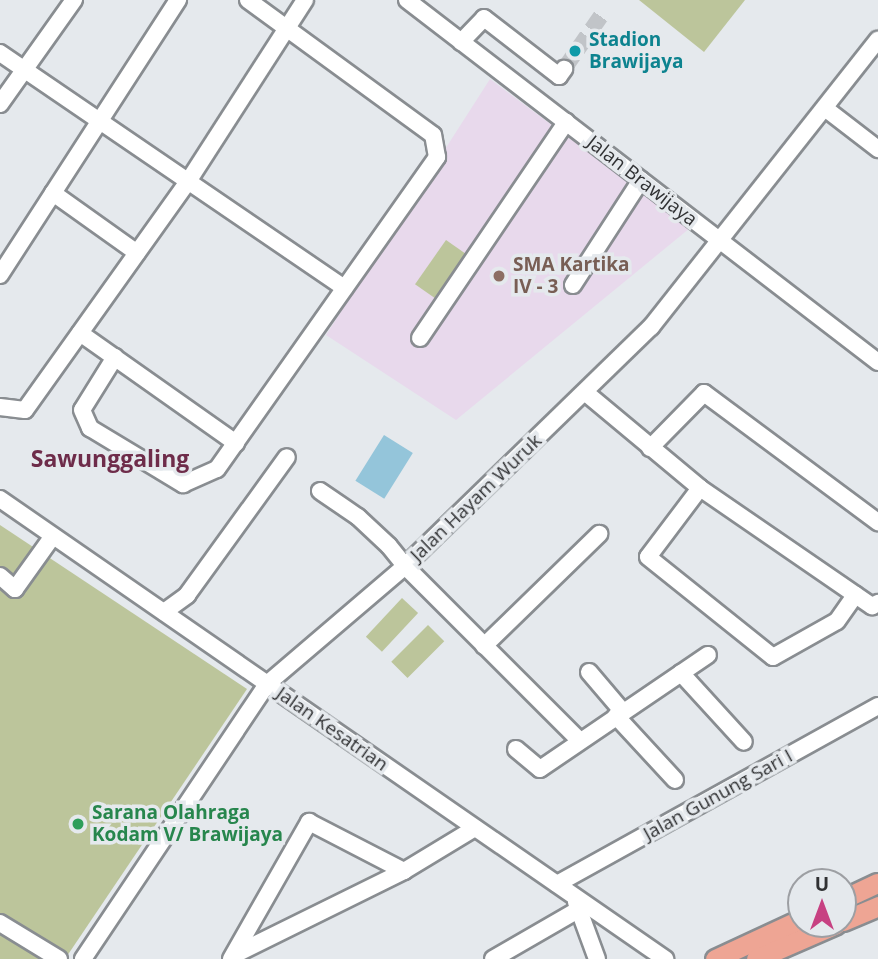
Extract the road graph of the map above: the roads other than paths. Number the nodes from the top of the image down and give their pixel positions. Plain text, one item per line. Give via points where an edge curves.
1 (74, 0) edge
2 (178, 0) edge
3 (248, 0) edge
4 (305, 0) edge
5 (407, 0) edge
6 (287, 28) junction
7 (878, 40) edge
8 (461, 42) junction
9 (0, 54) edge
10 (564, 69) dead end
11 (25, 71) junction
12 (0, 104) edge
13 (826, 109) junction
14 (99, 122) junction
15 (566, 122) junction
16 (878, 149) edge
17 (189, 180) junction
18 (641, 180) junction
19 (53, 193) junction
20 (721, 241) junction
21 (137, 253) junction
22 (0, 275) edge
23 (573, 285) dead end
24 (345, 288) junction
25 (80, 333) junction
26 (420, 338) dead end
27 (115, 357) junction
28 (878, 362) edge
29 (586, 393) junction
30 (0, 407) edge
31 (236, 443) junction
32 (650, 448) junction
33 (288, 457) dead end
34 (700, 488) junction
35 (320, 491) dead end
36 (0, 499) edge
37 (878, 522) edge
38 (599, 534) dead end
39 (53, 536) junction
40 (405, 566) junction
41 (0, 576) edge
42 (855, 594) junction
43 (878, 603) edge
44 (164, 612) junction
45 (484, 646) junction
46 (708, 655) dead end
47 (589, 672) dead end
48 (681, 673) junction
49 (267, 684) junction
50 (878, 706) edge
51 (620, 714) junction
52 (579, 740) junction
53 (744, 742) dead end
54 (516, 749) dead end
55 (675, 780) dead end
56 (475, 828) junction
57 (404, 871) junction
58 (878, 883) edge
59 (557, 884) junction
60 (857, 893) edge
61 (576, 903) junction
62 (878, 906) edge
63 (857, 915) edge
64 (0, 923) edge
65 (787, 926) edge
66 (804, 938) edge
67 (232, 957) edge
68 (59, 959) edge
69 (83, 959) edge
70 (493, 959) edge
71 (597, 959) edge
72 (665, 959) edge
73 (715, 959) edge
74 (756, 959) edge

1 - 11 street
2 - 14 street
3 - 6 street
4 - 6 street
5 - 8 street, Jalan Brawijaya
6 - 17 street
6 - 24 street via 433,135 437,157
7 - 13 street, Jalan Hayam Wuruk
8 - 10 street via 484,18 559,76
8 - 15 street, Jalan Brawijaya
9 - 11 street
11 - 12 street
11 - 14 street
13 - 16 street
13 - 20 street, Jalan Hayam Wuruk
14 - 17 street
14 - 19 street
15 - 18 street, Jalan Brawijaya
15 - 26 street
17 - 21 street
17 - 24 street
18 - 20 street, Jalan Brawijaya
18 - 23 street
19 - 21 street
19 - 22 street
20 - 28 street, Jalan Brawijaya
20 - 29 street, Jalan Hayam Wuruk via 652,327
21 - 25 street
24 - 31 street
25 - 27 street
25 - 30 street via 25,410
27 - 31 street
27 - 31 street via 82,410 90,428 183,484 218,469
29 - 32 street
29 - 40 street, Jalan Hayam Wuruk
32 - 34 street
32 - 37 street via 704,393
33 - 44 street via 187,596
34 - 42 street
34 - 42 street via 648,557 773,657 837,621
35 - 40 street via 366,524
36 - 39 street, Jalan Kesatrian
38 - 45 street
39 - 41 street via 15,589
39 - 44 street, Jalan Kesatrian
40 - 45 street
40 - 49 street, Jalan Hayam Wuruk
42 - 43 street via 872,606
44 - 49 street, Jalan Kesatrian
45 - 52 street
46 - 48 street
47 - 51 street
48 - 51 street
48 - 53 street
49 - 56 street, Jalan Kesatrian
49 - 69 street, Jalan Hayam Wuruk
50 - 59 street, Jalan Gunung Sari I
51 - 52 street
51 - 55 street
52 - 54 street via 540,769
56 - 57 street
56 - 59 street, Jalan Kesatrian
57 - 67 street
57 - 67 street via 309,822
58 - 60 main road
59 - 61 street, Jalan Kesatrian
61 - 70 street
61 - 71 street
61 - 72 street, Jalan Kesatrian
62 - 63 main road
64 - 68 street
65 - 73 main road
66 - 74 main road

